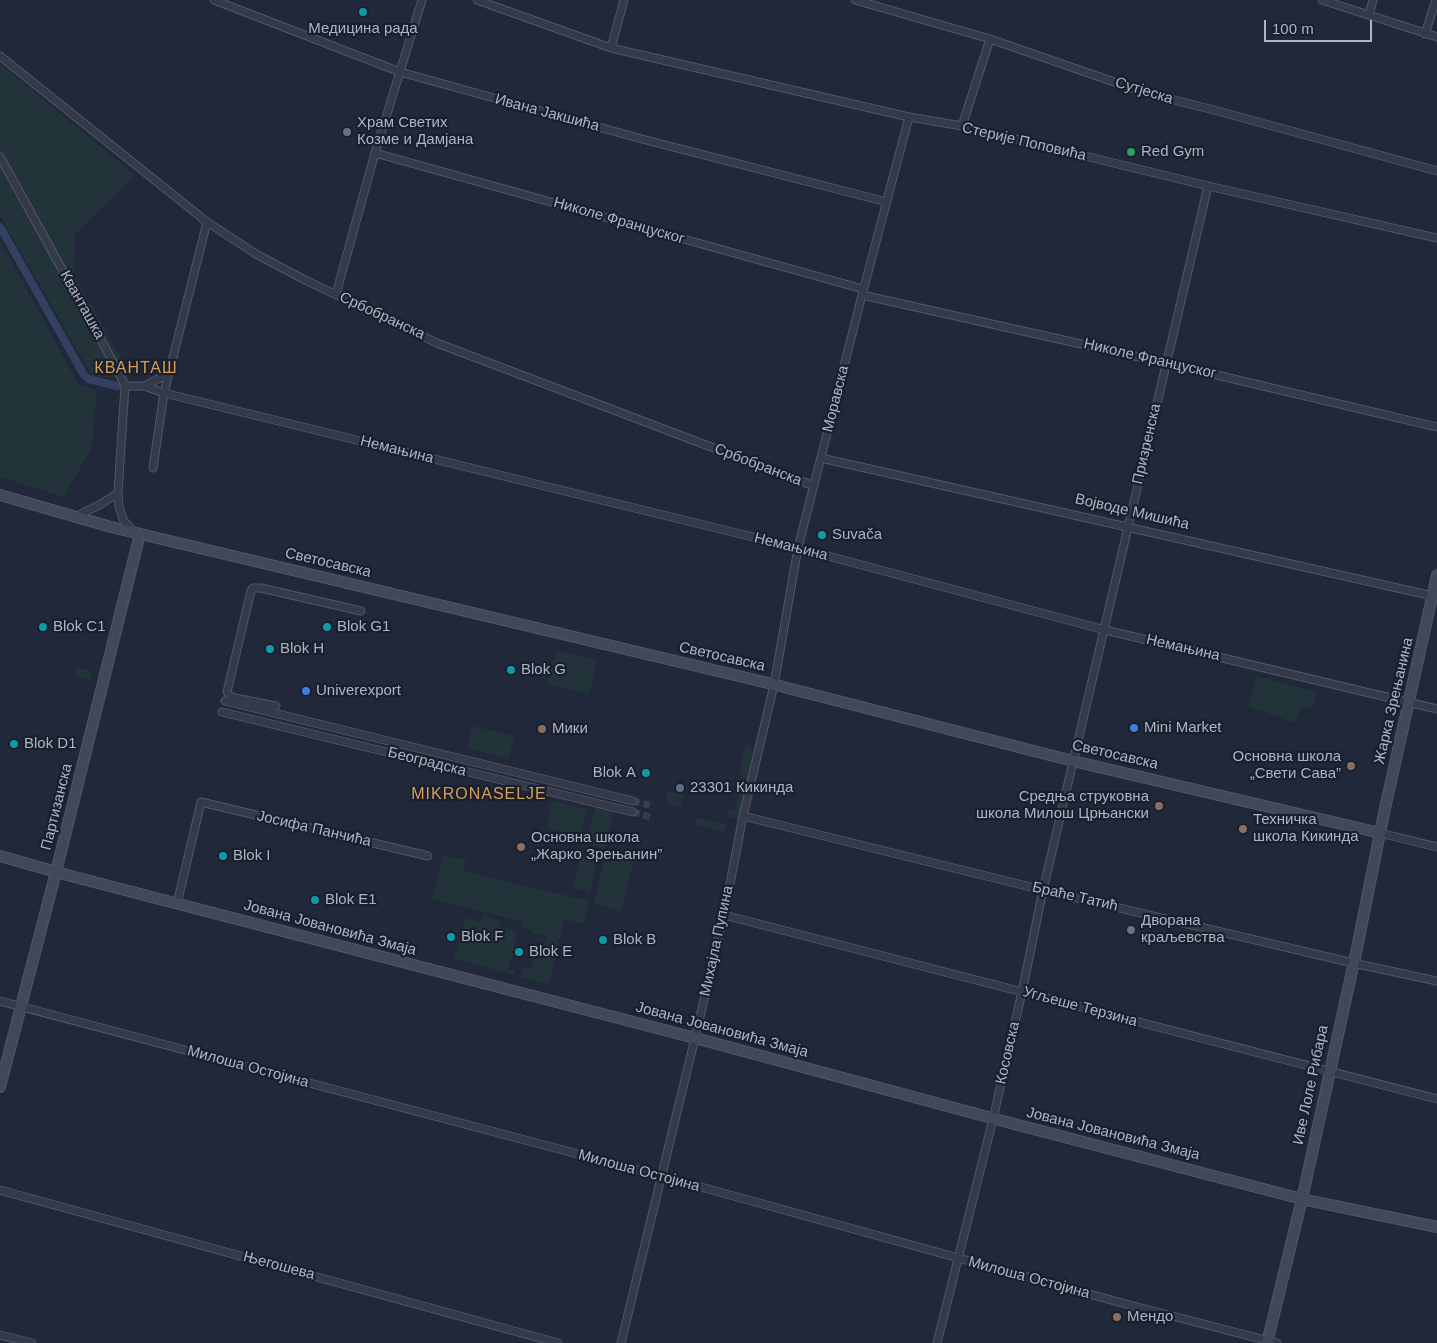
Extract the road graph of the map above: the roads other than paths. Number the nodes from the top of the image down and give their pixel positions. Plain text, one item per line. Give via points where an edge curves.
1 (214, 0) edge
2 (422, 0) edge
3 (477, 0) edge
4 (624, 0) edge
5 (855, 0) edge
6 (1322, 0) edge
7 (1373, 0) edge
8 (1436, 0) edge
9 (1368, 15) junction
10 (1426, 34) junction
11 (1437, 37) edge
12 (990, 38) junction
13 (611, 48) junction
14 (0, 56) edge
15 (400, 72) junction
16 (909, 116) junction
17 (962, 126) junction
18 (375, 153) junction
19 (0, 157) edge
20 (1437, 171) edge
21 (1208, 186) junction
22 (887, 202) junction
23 (207, 222) junction
24 (1437, 238) edge
25 (862, 292) junction
26 (336, 294) junction
27 (1166, 363) junction
28 (168, 374) junction
29 (125, 386) junction
30 (144, 386) junction
31 (164, 394) junction
32 (1437, 427) edge
33 (821, 458) junction
34 (153, 468) dead end
35 (814, 486) junction
36 (118, 493) junction
37 (0, 495) edge
38 (75, 517) junction
39 (1127, 527) junction
40 (137, 533) junction
41 (798, 548) junction
42 (1437, 575) edge
43 (1435, 596) edge
44 (361, 611) dead end
45 (1104, 630) junction
46 (774, 685) junction
47 (225, 701) dead end
48 (1408, 702) junction
49 (276, 706) dead end
50 (1437, 709) edge
51 (222, 712) dead end
52 (1073, 761) junction
53 (633, 801) tunnel mouth
54 (633, 812) tunnel mouth
55 (743, 816) junction
56 (1380, 833) junction
57 (1437, 847) edge
58 (0, 856) edge
59 (428, 856) dead end
60 (56, 872) junction
61 (1043, 890) junction
62 (177, 904) junction
63 (724, 915) junction
64 (1353, 963) junction
65 (1437, 981) edge
66 (1022, 992) junction
67 (0, 1001) edge
68 (20, 1007) junction
69 (695, 1038) junction
70 (1330, 1072) junction
71 (0, 1087) edge
72 (1437, 1099) edge
73 (993, 1119) junction
74 (661, 1176) junction
75 (0, 1190) edge
76 (1302, 1199) junction
77 (1437, 1227) edge
78 (958, 1258) junction
79 (0, 1334) edge
80 (1271, 1342) edge
81 (32, 1343) edge
82 (558, 1343) edge
83 (621, 1343) edge
84 (938, 1343) edge

1 - 15 street, Ивана Јакшића
2 - 15 street
3 - 13 street, Стерије Поповића
4 - 13 street
5 - 12 street, Сутјеска
6 - 9 street
7 - 9 street
8 - 10 street
9 - 10 street
10 - 11 street
12 - 17 street
12 - 20 street, Сутјеска via 1146,93
13 - 16 street, Стерије Поповића
14 - 23 street, Србобранска
15 - 18 street
15 - 22 street, Ивана Јакшића
16 - 17 street, Стерије Поповића
16 - 22 street, Моравска
17 - 21 street, Стерије Поповића
18 - 25 street, Николе Француског
18 - 26 street
19 - 29 street, Кванташка
21 - 24 street, Стерије Поповића
21 - 27 street, Призренска
22 - 25 street, Моравска
23 - 26 street, Србобранска via 256,254
23 - 28 street
25 - 27 street, Николе Француског
25 - 33 street, Моравска
26 - 35 street, Србобранска via 437,343
27 - 32 street, Николе Француског
27 - 39 street, Призренска
28 - 30 street, Немањина
28 - 31 street
29 - 30 street, Немањина
29 - 36 street
30 - 31 street, Немањина
31 - 34 street
31 - 41 street, Немањина
33 - 35 street, Моравска
33 - 39 street, Војводе Мишића
35 - 41 street, Моравска
36 - 38 street
36 - 40 street via 124,521
37 - 38 street, Светосавска
38 - 40 street, Светосавска
39 - 43 street, Војводе Мишића
39 - 45 street, Призренска
40 - 46 street, Светосавска
40 - 60 street, Партизанска
41 - 45 street, Немањина
41 - 46 street, Моравска
42 - 43 street, Жарка Зрењанина
43 - 48 street, Жарка Зрењанина
44 - 49 street via 261,588 251,591 227,692 235,698
45 - 48 street, Немањина
45 - 52 street, Призренска
46 - 52 street, Светосавска
46 - 55 street, Михајла Пупина
47 - 53 street, Београдска
48 - 50 street, Немањина
48 - 56 street, Жарка Зрењанина
51 - 54 street, Београдска
52 - 56 street, Светосавска
52 - 61 street, Косовска
55 - 61 street, Браће Татић
55 - 63 street, Михајла Пупина
56 - 57 street, Светосавска
56 - 64 street, Иве Лоле Рибара
58 - 60 street, Јована Јовановића Змаја
59 - 62 street, Јосифа Панчића via 201,802
60 - 62 street, Јована Јовановића Змаја
60 - 68 street, Партизанска
61 - 64 street, Браће Татић
61 - 66 street, Косовска
62 - 69 street, Јована Јовановића Змаја
63 - 66 street, Угљеше Терзина
63 - 69 street, Михајла Пупина
64 - 65 street, Браће Татић
64 - 70 street, Иве Лоле Рибара
66 - 70 street, Угљеше Терзина
66 - 73 street, Косовска
67 - 68 street, Милоша Остојина
68 - 71 street, Партизанска
68 - 74 street, Милоша Остојина
69 - 73 street, Јована Јовановића Змаја
69 - 74 street, Михајла Пупина
70 - 72 street, Угљеше Терзина
70 - 76 street, Иве Лоле Рибара
73 - 76 street, Јована Јовановића Змаја
73 - 78 street, Косовска
74 - 78 street, Милоша Остојина
74 - 83 street, Михајла Пупина
75 - 82 street, Његошева
76 - 77 street, Јована Јовановића Змаја
76 - 80 street, Иве Лоле Рибара
78 - 80 street, Милоша Остојина
78 - 84 street, Косовска
79 - 81 street

